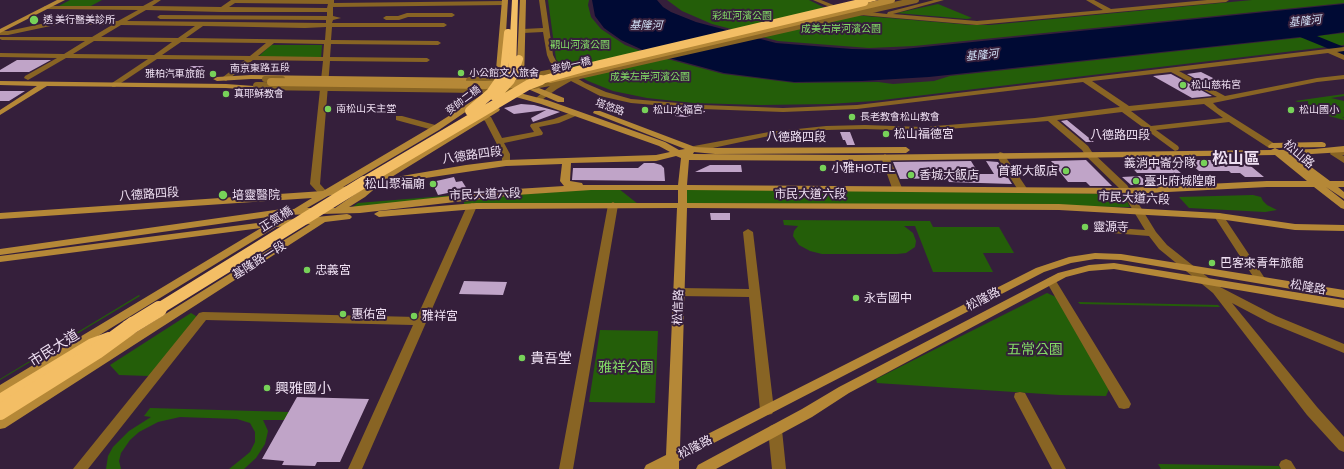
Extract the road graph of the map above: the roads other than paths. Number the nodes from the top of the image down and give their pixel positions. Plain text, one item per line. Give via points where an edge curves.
1 (62, 0) edge
2 (158, 0) edge
3 (234, 0) edge
4 (515, 0) edge
5 (520, 0) edge
6 (523, 0) edge
7 (542, 0) edge
8 (829, 0) edge
9 (885, 0) edge
10 (892, 0) edge
11 (916, 0) edge
12 (940, 0) edge
13 (1089, 0) edge
14 (1152, 0) edge
15 (1226, 0) edge
16 (283, 1) edge
17 (506, 1) edge
18 (819, 1) edge
19 (868, 1) edge
20 (411, 2) edge
21 (330, 4) edge
22 (1164, 6) junction
23 (47, 7) junction
24 (72, 8) junction
25 (144, 8) junction
26 (222, 9) junction
27 (272, 10) junction
28 (1109, 10) junction
29 (452, 15) dead end
30 (130, 16) junction
31 (885, 16) junction
32 (210, 18) junction
33 (261, 18) junction
34 (399, 18) junction
35 (329, 21) junction
36 (18, 22) junction
37 (60, 22) junction
38 (121, 22) junction
39 (200, 25) junction
40 (444, 25) dead end
41 (545, 30) junction
42 (523, 31) junction
43 (0, 32) edge
44 (0, 38) edge
45 (93, 39) junction
46 (178, 40) junction
47 (271, 42) junction
48 (328, 42) junction
49 (438, 43) dead end
50 (1344, 49) edge
51 (1331, 51) junction
52 (0, 55) edge
53 (65, 56) junction
54 (154, 57) junction
55 (251, 57) junction
56 (1344, 58) edge
57 (326, 59) junction
58 (427, 60) dead end
59 (590, 69) junction
60 (1173, 70) junction
61 (0, 77) edge
62 (1344, 77) edge
63 (28, 78) junction
64 (55, 78) junction
65 (124, 78) junction
66 (325, 78) junction
67 (571, 79) junction
68 (1085, 80) junction
69 (228, 81) junction
70 (499, 81) junction
71 (263, 82) junction
72 (0, 83) edge
73 (520, 83) junction
74 (46, 84) junction
75 (115, 85) junction
76 (324, 90) junction
77 (490, 91) junction
78 (514, 92) junction
79 (545, 94) junction
80 (1223, 98) junction
81 (539, 100) junction
82 (1210, 101) junction
83 (1125, 108) junction
84 (574, 112) junction
85 (0, 113) edge
86 (483, 117) junction
87 (399, 118) dead end
88 (1050, 118) junction
89 (1230, 120) junction
90 (436, 128) junction
91 (1150, 128) junction
92 (499, 141) junction
93 (423, 144) junction
94 (1344, 145) edge
95 (1175, 148) junction
96 (1274, 149) junction
97 (694, 150) junction
98 (1087, 151) junction
99 (1344, 151) edge
100 (1287, 152) junction
101 (409, 154) junction
102 (1000, 155) junction
103 (682, 156) junction
104 (885, 157) junction
105 (1344, 160) edge
106 (567, 162) junction
107 (506, 163) junction
108 (1316, 184) junction
109 (1330, 184) junction
110 (1344, 184) edge
111 (373, 186) junction
112 (629, 187) junction
113 (683, 187) junction
114 (897, 188) junction
115 (1023, 190) junction
116 (1128, 191) junction
117 (324, 194) junction
118 (1344, 196) edge
119 (613, 205) junction
120 (682, 205) junction
121 (472, 206) junction
122 (1344, 206) edge
123 (297, 211) junction
124 (337, 211) junction
125 (1139, 211) junction
126 (0, 216) edge
127 (1219, 216) junction
128 (324, 219) junction
129 (275, 224) junction
130 (1344, 228) edge
131 (1103, 230) dead end
132 (748, 232) dead end
133 (1152, 233) junction
134 (0, 252) edge
135 (0, 259) edge
136 (1190, 267) junction
137 (1260, 279) junction
138 (1205, 280) junction
139 (1051, 281) junction
140 (170, 289) junction
141 (1216, 290) junction
142 (679, 292) junction
143 (755, 293) junction
144 (1344, 294) edge
145 (1344, 304) edge
146 (188, 305) junction
147 (421, 321) junction
148 (126, 329) junction
149 (1344, 349) edge
150 (0, 391) edge
151 (1020, 397) dead end
152 (0, 401) edge
153 (1124, 404) dead end
154 (767, 410) junction
155 (0, 412) edge
156 (0, 424) edge
157 (775, 430) junction
158 (1344, 446) edge
159 (672, 464) edge
160 (80, 469) edge
161 (355, 469) edge
162 (566, 469) edge
163 (651, 469) edge
164 (703, 469) edge
165 (779, 469) edge
166 (1059, 469) edge

1 - 23 main road
2 - 25 street
3 - 16 street
3 - 26 street
4 - 73 highway via 512,72
5 - 93 highway, 麥帥二橋, bridge via 518,59 513,77 498,94
6 - 42 main road
7 - 41 street
8 - 18 street
9 - 19 highway, bridge
10 - 19 highway, bridge
10 - 71 main road, 麥帥一橋, bridge via 548,81 503,84
11 - 71 street, bridge via 541,85 480,90
12 - 31 street
13 - 28 street
14 - 22 street
15 - 22 street
16 - 21 street
16 - 27 street
17 - 20 street
17 - 70 main road
17 - 101 highway, 麥帥二橋, bridge via 506,63 498,84 480,104 431,136
18 - 31 street via 846,11
19 - 59 highway, 麥帥一橋, bridge
19 - 71 street, bridge via 521,78 470,81
19 - 71 main road, 麥帥一橋, bridge via 551,75 510,82
20 - 21 street
20 - 34 street
21 - 27 street
21 - 35 street
22 - 28 street
23 - 24 street
23 - 36 main road
24 - 25 street
24 - 37 street via 66,11
25 - 26 street
25 - 30 street
26 - 27 street
26 - 32 street
27 - 33 street
28 - 31 street via 976,23
29 - 34 street via 407,15
30 - 32 street
30 - 38 street
32 - 33 street
32 - 39 street
33 - 35 street
34 - 35 street
35 - 39 street via 305,26
35 - 40 street
35 - 48 street
36 - 37 street
36 - 43 main road
37 - 38 street
37 - 43 street
38 - 39 street
38 - 45 street
39 - 46 street
41 - 42 street
41 - 67 street via 553,62
42 - 73 main road
44 - 45 street
45 - 46 street
45 - 53 street
46 - 47 street
46 - 54 street
47 - 48 street
47 - 55 street
48 - 49 street
48 - 57 street
50 - 51 street
51 - 56 street
51 - 60 street
52 - 53 street
53 - 54 street
53 - 63 street
54 - 55 street
54 - 65 street
55 - 57 street
55 - 69 street
57 - 58 street
57 - 66 street
59 - 93 highway, 正氣橋, bridge via 515,96 436,140
59 - 101 highway, 正氣橋, bridge via 550,77 521,89
60 - 68 street
60 - 80 street
61 - 63 main road, 南京東路五段
62 - 80 street
63 - 64 main road, 南京東路五段
64 - 65 main road, 南京東路五段
64 - 74 main road
65 - 69 main road, 南京東路五段
65 - 75 street
66 - 69 main road, 南京東路五段 via 251,77
66 - 70 main road, 南京東路五段
66 - 76 street
67 - 68 street via 603,94 631,101 776,110 865,106
67 - 79 street
68 - 83 street
69 - 71 main road
69 - 75 main road, 南京東路五段
69 - 76 main road, 南京東路五段 via 239,88
70 - 73 main road, 南京東路五段
70 - 77 main road, 基隆路一段
72 - 74 main road, 南京東路五段
73 - 78 main road
73 - 79 main road, 塔悠路
74 - 75 main road, 南京東路五段
74 - 85 main road
76 - 77 main road, 南京東路五段
76 - 117 street via 315,184
77 - 78 main road, 塔悠路
77 - 90 main road, 基隆路一段
78 - 81 main road, 塔悠路
78 - 86 main road, 基隆路一段 via 502,105
78 - 111 main road via 374,176
79 - 81 street
79 - 97 main road, 塔悠路
80 - 82 street
81 - 84 main road, 塔悠路
82 - 83 street
82 - 89 street via 1208,104 1211,107
83 - 88 street
83 - 91 street
84 - 92 street via 556,121 534,126 539,133
84 - 103 main road, 塔悠路 via 662,144
86 - 92 street via 488,119
86 - 111 main road, 基隆路一段
87 - 90 street
88 - 97 street via 923,129 865,126 826,128 769,134
88 - 98 street
89 - 91 street
89 - 96 street
90 - 117 main road, 基隆路一段
91 - 95 street
92 - 107 street via 506,154
93 - 148 highway, 正氣橋, bridge
94 - 96 main road, 八德路四段
95 - 96 main road, 八德路四段
95 - 98 main road, 八德路四段
96 - 98 main road, 八德路四段
96 - 100 main road, 八德路四段
96 - 108 main road, 松山路
97 - 98 main road, 八德路四段
97 - 103 main road
98 - 102 main road, 八德路四段
98 - 116 street
99 - 100 main road, 八德路四段
99 - 105 street via 1334,154
100 - 109 main road, 松山路
101 - 148 highway, 正氣橋, bridge
102 - 104 main road, 八德路四段
102 - 115 street
103 - 104 main road, 八德路四段 via 724,159
103 - 106 main road, 八德路四段
103 - 113 main road, 松信路
104 - 114 street
106 - 107 main road, 八德路四段
106 - 112 main road via 565,181 568,184
107 - 111 main road, 八德路四段
108 - 109 main road, 市民大道六段
108 - 116 main road, 市民大道六段
108 - 122 main road, 松山路
109 - 110 main road, 市民大道六段
109 - 118 main road, 松山路
111 - 117 main road, 八德路四段
111 - 124 main road, 基隆路一段
112 - 113 main road, 市民大道六段
112 - 124 main road, 市民大道六段 via 516,192
113 - 114 main road, 市民大道六段
113 - 120 main road, 松信路
114 - 115 main road, 市民大道六段
115 - 116 main road, 市民大道六段
116 - 125 street
117 - 123 main road, 基隆路一段
117 - 126 main road, 八德路四段
119 - 120 main road, 市民大道六段
119 - 121 main road, 市民大道六段
119 - 162 street
120 - 125 main road, 市民大道六段 via 1059,207
120 - 142 main road, 松信路
121 - 128 main road, 市民大道六段
121 - 147 street
123 - 124 main road, 市民大道六段
123 - 129 main road, 基隆路一段
123 - 134 main road, 市民大道六段
124 - 128 main road, 基隆路一段
125 - 127 main road, 市民大道六段
125 - 133 street
127 - 130 main road, 市民大道六段 via 1295,227
127 - 137 street
128 - 129 main road, 市民大道六段
128 - 146 main road, 基隆路一段
129 - 135 main road, 市民大道六段
129 - 140 main road, 基隆路一段
131 - 133 street
132 - 143 street
133 - 136 street via 1163,247
136 - 137 main road, 松隆路
136 - 138 street
136 - 154 main road, 松隆路 via 1121,257 1095,256 1069,260 1040,270
137 - 144 main road, 松隆路
138 - 139 main road, 松隆路 via 1114,266 1089,268 1062,275
138 - 141 street
138 - 145 main road, 松隆路
139 - 153 street
139 - 157 main road, 松隆路 via 844,390
140 - 146 main road
140 - 150 main road, 基隆路一段
141 - 149 street
141 - 158 street via 1312,411
142 - 143 street
142 - 159 main road, 松信路
143 - 154 street
146 - 156 main road, 基隆路一段
147 - 160 street via 203,316
147 - 161 street
148 - 152 highway, 市民大道, bridge via 90,346
148 - 155 highway, bridge via 97,351
151 - 166 street
154 - 159 main road, 松隆路
157 - 164 main road, 松隆路
157 - 165 street
159 - 163 main road, 松隆路

